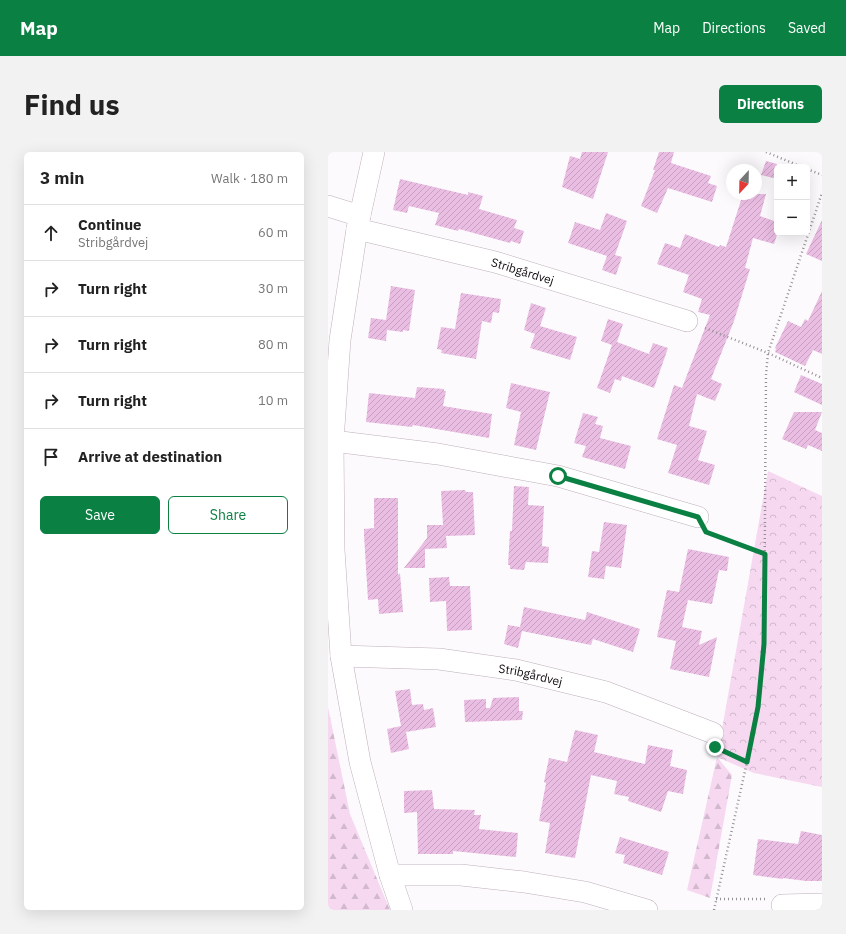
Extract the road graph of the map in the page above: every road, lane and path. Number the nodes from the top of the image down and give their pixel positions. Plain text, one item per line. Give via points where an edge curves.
1 (374, 152) edge
2 (766, 152) edge
3 (795, 164) edge
4 (810, 170) edge
5 (822, 175) edge
6 (822, 193) edge
7 (328, 206) edge
8 (358, 223) junction
9 (687, 321) joint
10 (768, 353) junction
11 (822, 378) edge
12 (333, 441) junction
13 (698, 517) joint
14 (765, 554) junction
15 (341, 656) junction
16 (713, 733) joint
17 (747, 762) junction
18 (390, 875) junction
19 (716, 900) junction
20 (822, 904) edge
21 (782, 905) joint
22 (402, 910) edge
23 (647, 910) edge
24 (714, 910) edge

1 - 8 street
2 - 3 path
4 - 5 path
6 - 10 path
7 - 8 street, Stribgårdvej
8 - 9 street, Stribgårdvej
8 - 12 street via 340,340
9 - 10 path
10 - 11 path
10 - 14 path
12 - 13 street via 438,454 558,476
12 - 15 street via 334,550
13 - 14 path via 706,532
14 - 17 path via 764,644 758,707
15 - 16 street, Stribgårdvej via 439,659 516,670 606,692
15 - 18 street via 360,762
16 - 17 path via 715,747
17 - 19 path
18 - 22 street
18 - 23 street via 461,875 524,882 585,892
19 - 21 path via 778,899
19 - 24 path
20 - 21 street

